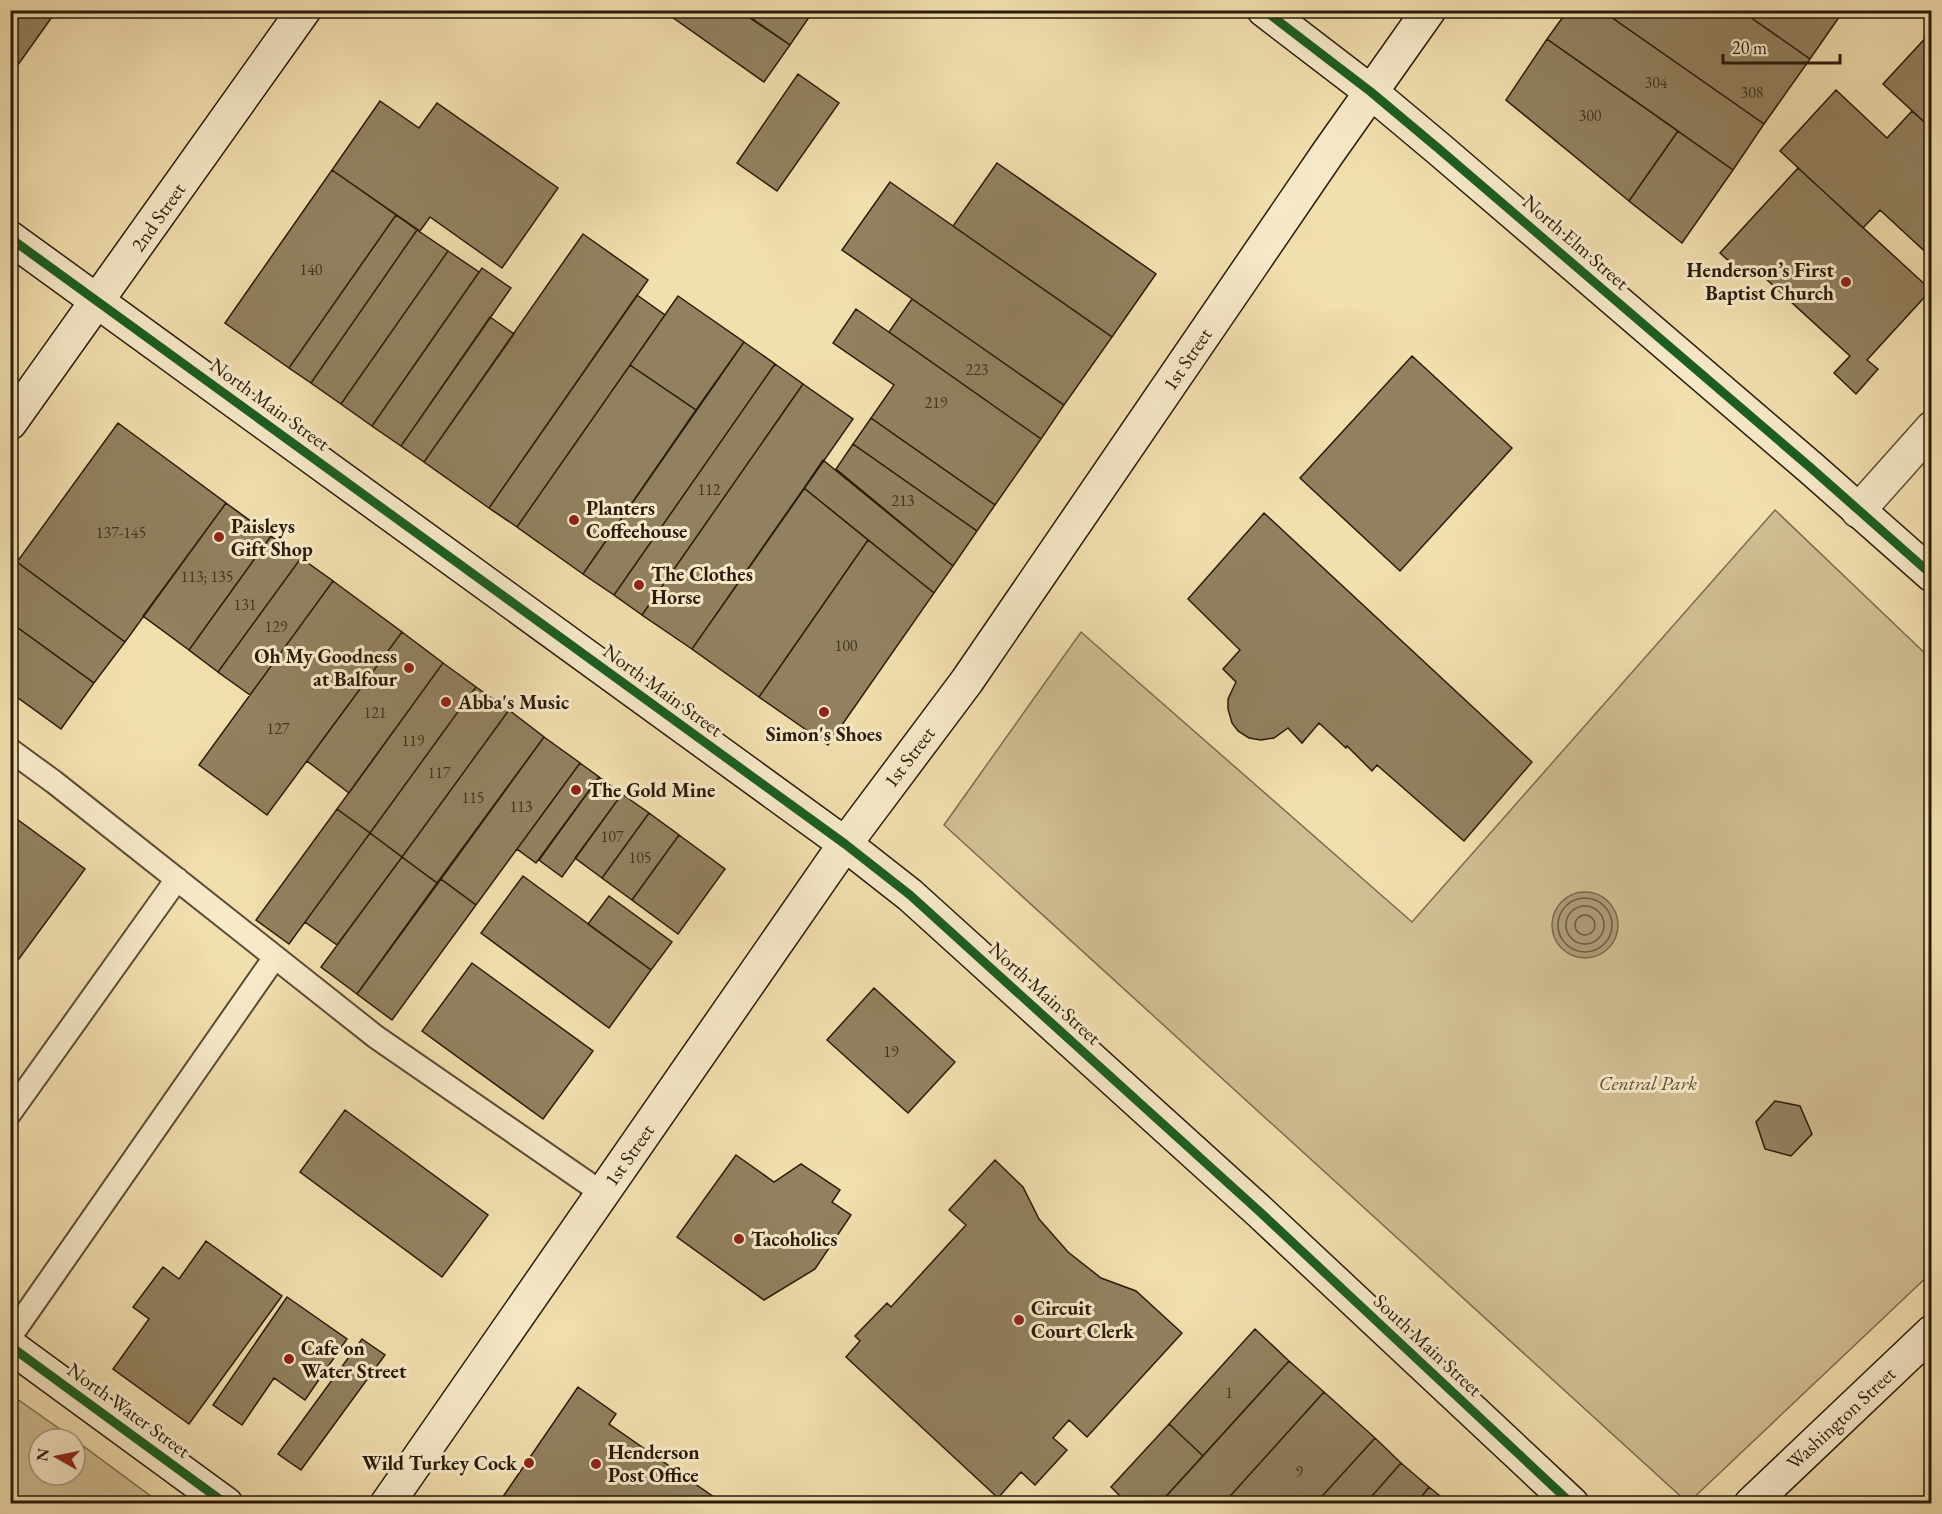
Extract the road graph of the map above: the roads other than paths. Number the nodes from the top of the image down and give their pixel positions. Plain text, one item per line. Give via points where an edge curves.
1 (304, 10) edge
2 (1264, 10) edge
3 (1429, 10) edge
4 (1371, 92) junction
5 (10, 238) edge
6 (98, 302) junction
7 (10, 423) edge
8 (1932, 428) edge
9 (1858, 511) junction
10 (1932, 576) edge
11 (10, 750) edge
12 (845, 844) junction
13 (177, 879) junction
14 (275, 957) junction
15 (10, 1113) edge
16 (602, 1193) junction
17 (1260, 1212) joint
18 (1932, 1332) edge
19 (10, 1337) edge
20 (10, 1346) edge
21 (226, 1503) edge
22 (387, 1503) edge
23 (1572, 1503) edge
24 (1751, 1503) edge

1 - 6 street, 2nd Street
2 - 4 street, North Elm Street
3 - 4 street, 1st Street
4 - 9 street, North Elm Street
4 - 12 street, 1st Street via 967,681
5 - 6 street, North Main Street
6 - 7 street, 2nd Street
6 - 12 street, North Main Street
8 - 9 street
9 - 10 street, North Elm Street
11 - 13 lane
12 - 16 street, 1st Street
12 - 17 street, North Main Street via 910,895
13 - 14 lane
13 - 15 lane
14 - 16 lane via 376,1037
14 - 19 lane
16 - 22 street, 1st Street
17 - 23 street, South Main Street
18 - 24 street, Washington Street
20 - 21 street, North Water Street

